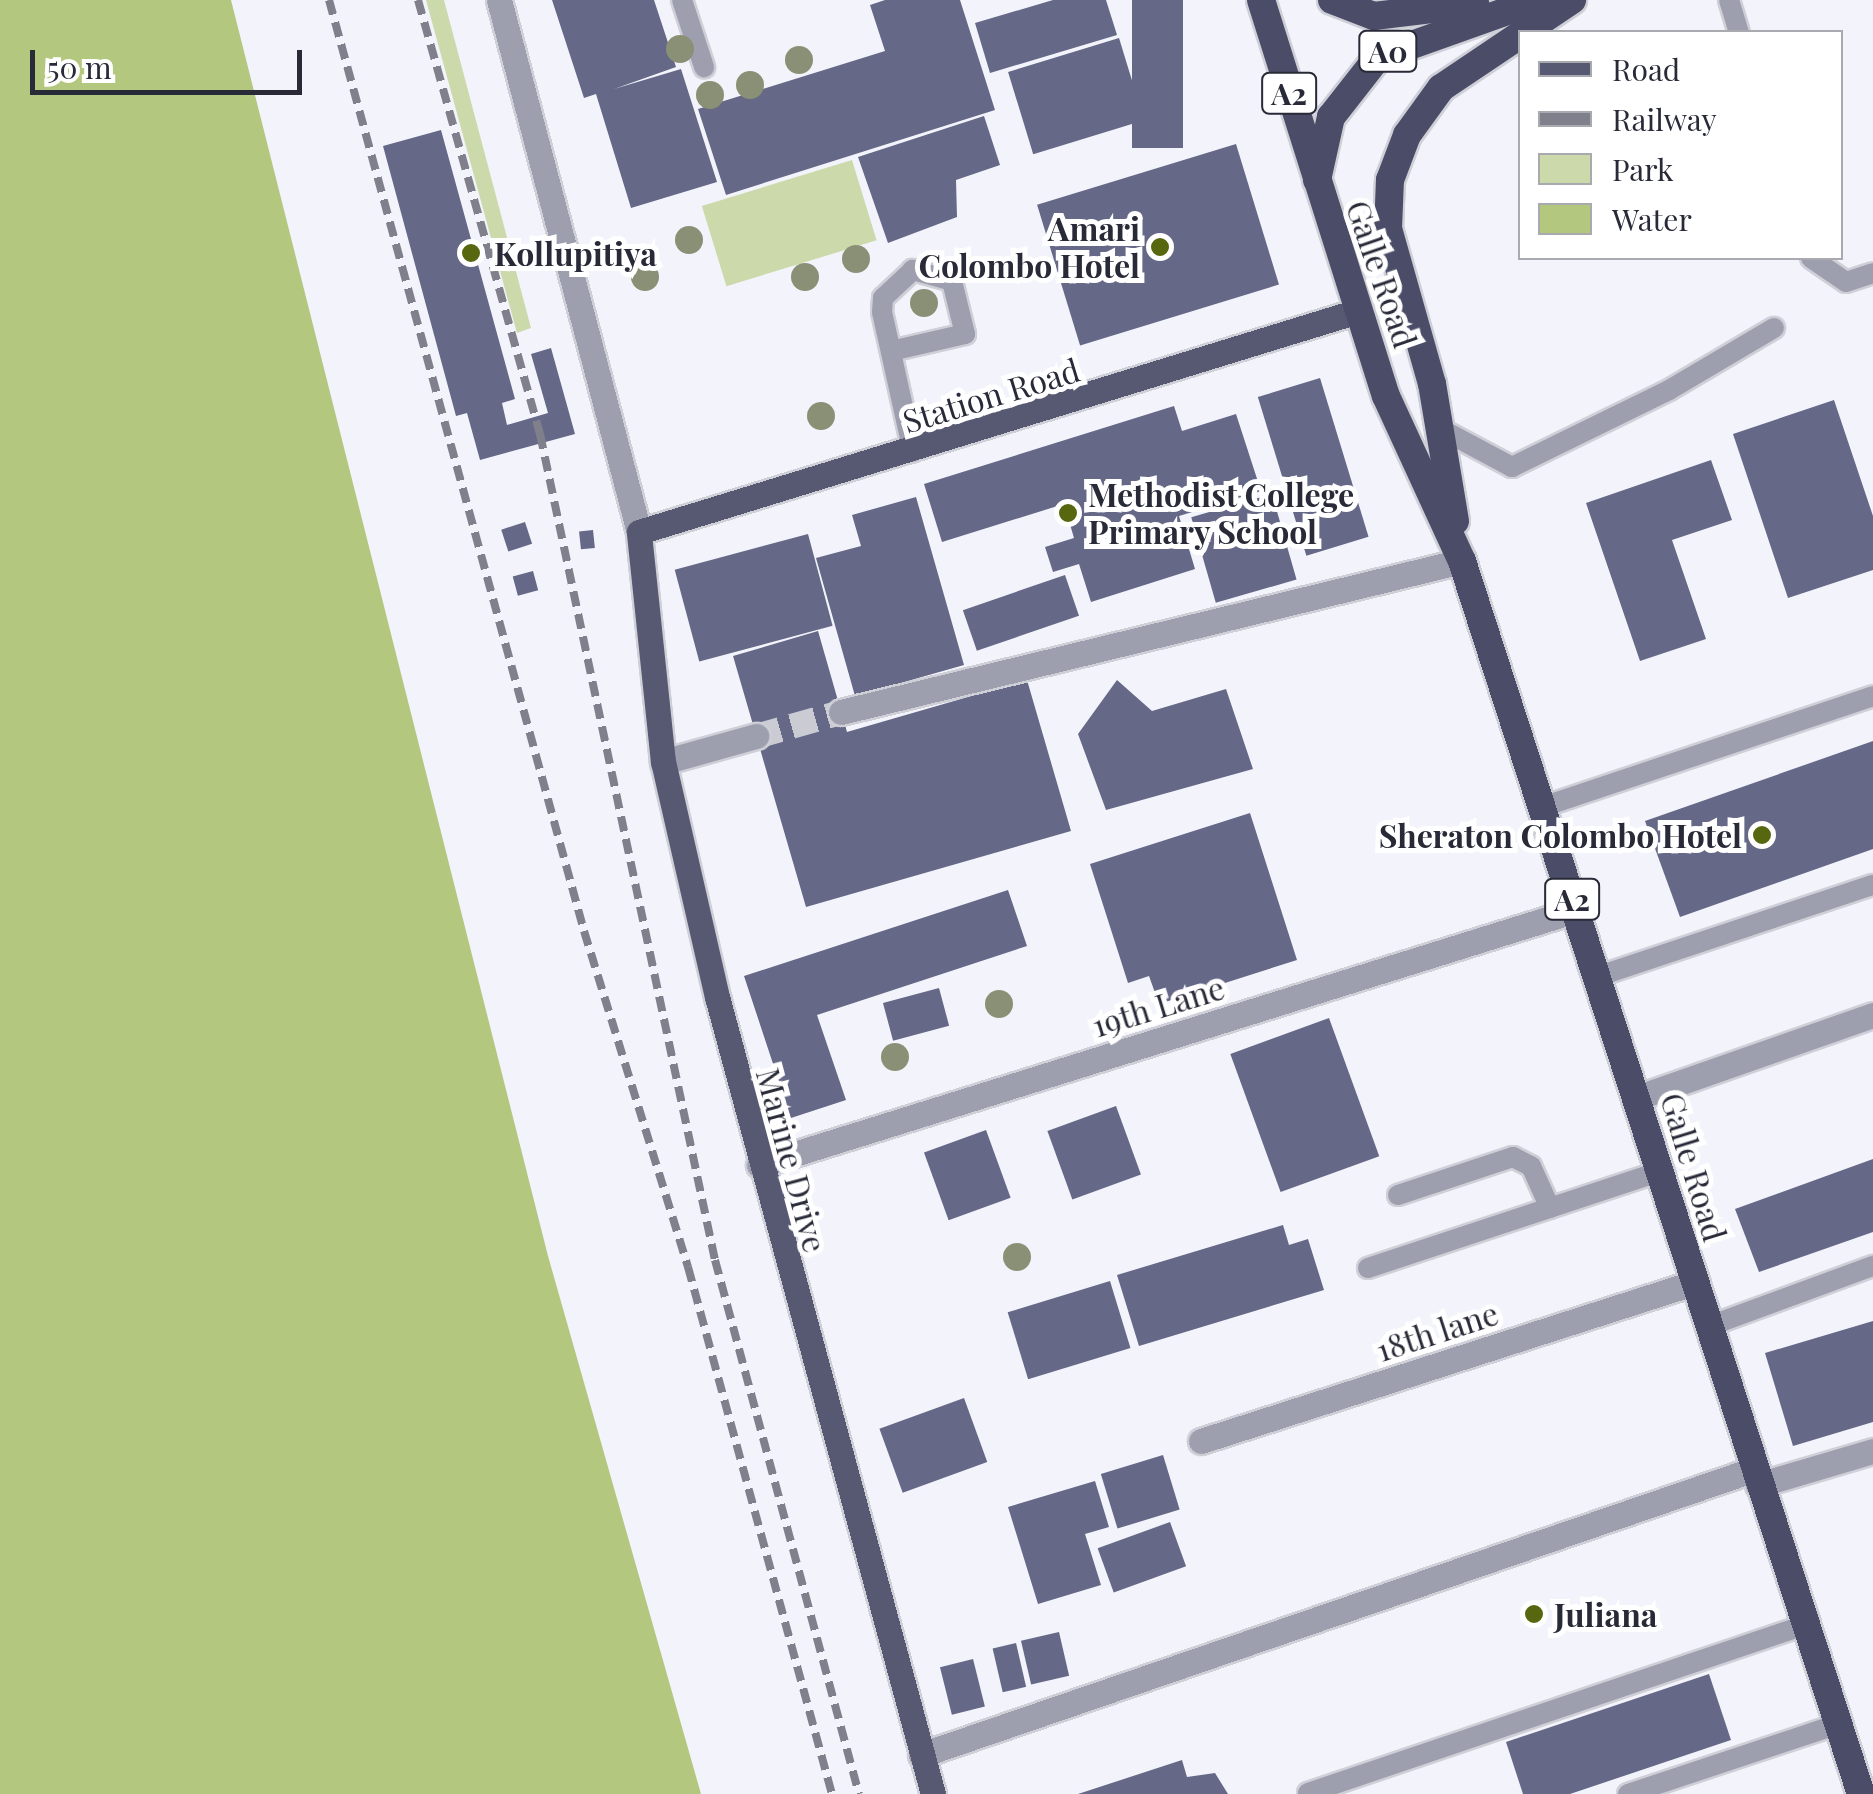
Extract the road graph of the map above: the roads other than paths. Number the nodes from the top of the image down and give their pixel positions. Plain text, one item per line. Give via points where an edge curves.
1 (499, 0) edge
2 (682, 0) edge
3 (1261, 0) edge
4 (1332, 0) edge
5 (1494, 0) edge
6 (1538, 0) edge
7 (1572, 0) edge
8 (1729, 0) edge
9 (1527, 30) edge
10 (1738, 30) edge
11 (1518, 36) edge
12 (704, 67) dead end
13 (1316, 187) junction
14 (1813, 260) edge
15 (1873, 273) edge
16 (1358, 311) junction
17 (1774, 328) dead end
18 (891, 351) junction
19 (1439, 428) junction
20 (913, 452) junction
21 (639, 532) junction
22 (1462, 561) junction
23 (1873, 696) edge
24 (842, 712) tunnel mouth
25 (756, 736) tunnel mouth
26 (663, 762) junction
27 (1542, 807) junction
28 (1873, 884) edge
29 (1576, 910) junction
30 (1596, 977) junction
31 (1873, 1015) edge
32 (1636, 1098) junction
33 (759, 1165) junction
34 (1658, 1172) junction
35 (1398, 1195) dead end
36 (1550, 1208) junction
37 (1873, 1266) edge
38 (1368, 1268) dead end
39 (1693, 1283) junction
40 (1707, 1327) junction
41 (1202, 1441) dead end
42 (1873, 1450) edge
43 (1755, 1478) junction
44 (1805, 1625) junction
45 (1838, 1724) junction
46 (921, 1755) junction
47 (1863, 1778) edge
48 (1308, 1793) edge
49 (933, 1794) edge
50 (1628, 1794) edge

1 - 21 street
2 - 12 lane
3 - 13 highway, Galle Road / A2
4 - 5 highway via 1374,16
6 - 13 highway, A0 via 1378,57 1331,117
7 - 9 highway, Galle Road / A2
8 - 10 lane
11 - 19 highway, Galle Road / A2 via 1441,88 1398,157 1388,229
13 - 16 highway, Galle Road / A2
14 - 15 lane via 1846,282
16 - 20 main road, Station Road
16 - 22 highway, Galle Road / A2 via 1386,396
17 - 19 lane via 1652,400 1512,466
18 - 18 lane via 882,312 890,285 927,269 952,281 965,334
18 - 20 lane
19 - 22 highway, Galle Road / A2
20 - 21 main road, Station Road
21 - 26 main road, Marine Drive
22 - 24 street
22 - 27 highway, Galle Road / A2
23 - 27 lane
25 - 26 street
26 - 33 main road, Marine Drive
27 - 29 highway, Galle Road / A2
28 - 30 lane
29 - 30 highway, Galle Road / A2
29 - 33 street, 19th Lane
30 - 32 highway, Galle Road / A2
31 - 32 street
32 - 34 highway, Galle Road / A2
33 - 46 main road, Marine Drive
34 - 36 lane
34 - 39 highway, Galle Road / A2
35 - 36 lane via 1513,1157 1531,1166
36 - 38 lane
37 - 40 lane
39 - 40 highway, Galle Road / A2
39 - 41 street, 18th lane
40 - 43 highway, Galle Road / A2
42 - 43 street
43 - 44 highway, Galle Road / A2
43 - 46 street
44 - 45 highway, Galle Road / A2
44 - 48 lane
45 - 47 highway, Galle Road / A2
45 - 50 lane
46 - 49 main road, Marine Drive

